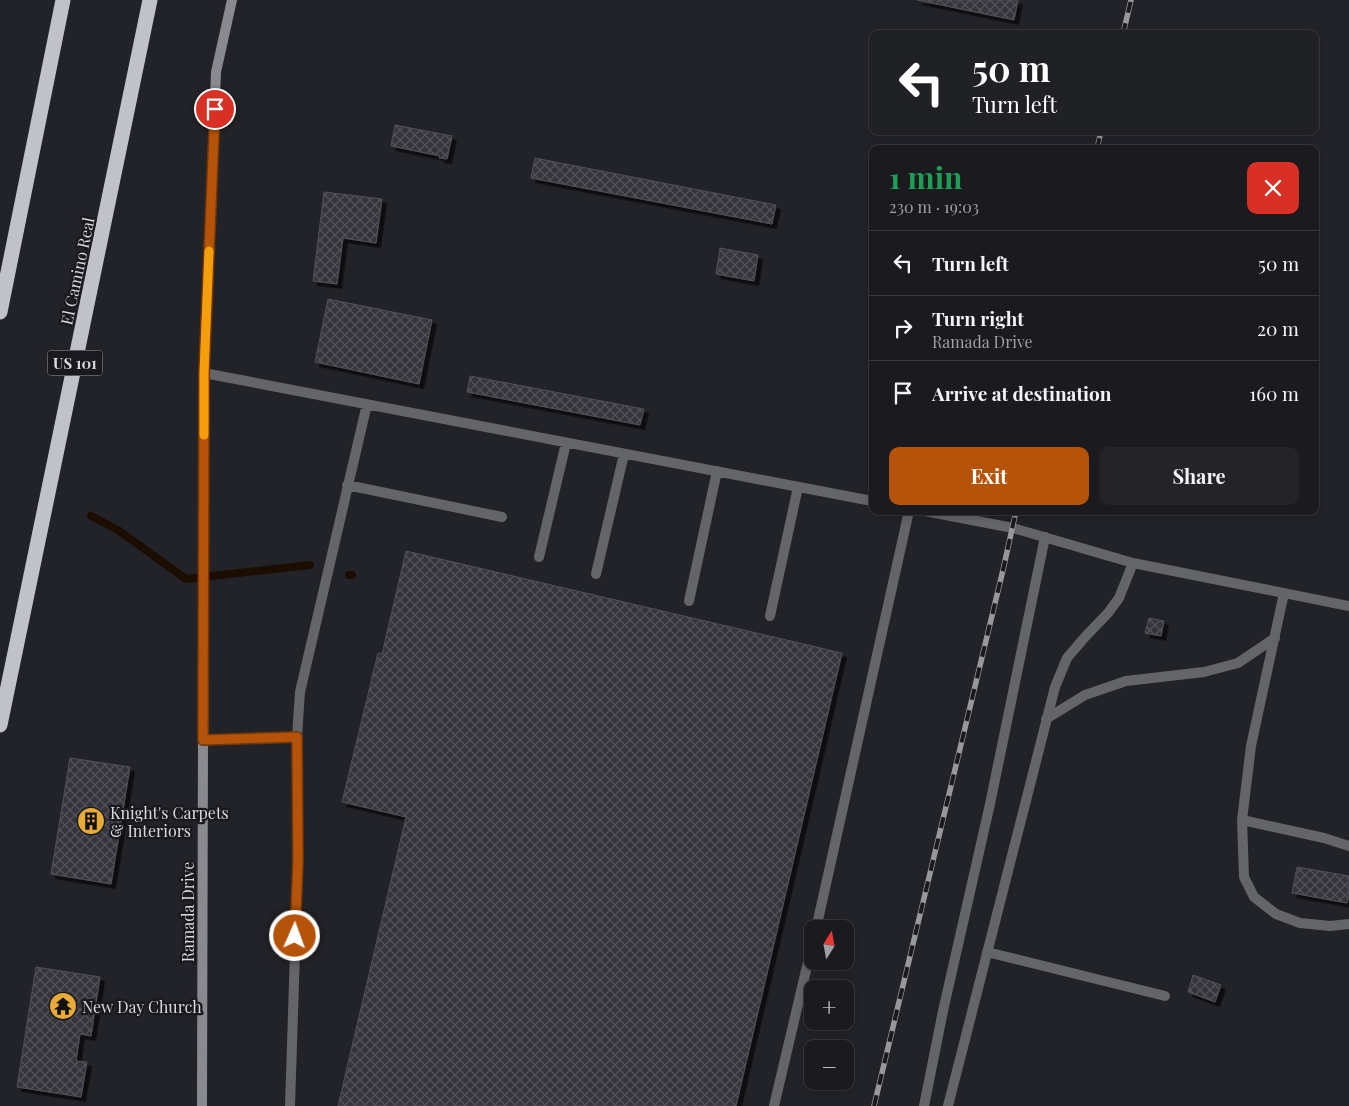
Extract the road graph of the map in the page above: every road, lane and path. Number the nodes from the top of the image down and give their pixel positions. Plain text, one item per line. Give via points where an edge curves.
1 (63, 0) edge
2 (150, 0) edge
3 (232, 0) edge
4 (0, 312) edge
5 (204, 373) junction
6 (367, 404) junction
7 (566, 443) junction
8 (624, 454) junction
9 (717, 471) junction
10 (347, 485) junction
11 (798, 487) junction
12 (869, 500) edge
13 (908, 515) edge
14 (946, 515) edge
15 (502, 517) dead end
16 (1045, 537) junction
17 (538, 557) dead end
18 (1133, 563) junction
19 (596, 574) dead end
20 (1284, 593) junction
21 (689, 601) dead end
22 (1349, 606) edge
23 (770, 616) dead end
24 (1275, 638) junction
25 (1046, 719) junction
26 (0, 725) edge
27 (297, 737) junction
28 (203, 740) junction
29 (1242, 820) junction
30 (1349, 846) edge
31 (818, 920) edge
32 (1349, 924) edge
33 (987, 952) junction
34 (806, 970) edge
35 (1165, 996) dead end
36 (202, 1106) edge
37 (290, 1106) edge
38 (774, 1106) edge
39 (924, 1106) edge
40 (948, 1106) edge

1 - 4 highway
2 - 26 highway, El Camino Real / US 101
3 - 5 street, Ramada Drive via 216,72
5 - 6 street
5 - 28 street, Ramada Drive
6 - 7 street
6 - 10 street
7 - 8 street
7 - 17 street
8 - 9 street
8 - 19 street
9 - 11 street
9 - 21 street
10 - 15 street
10 - 27 street via 300,692
11 - 12 street
11 - 23 street
13 - 31 street
14 - 16 street
16 - 18 street
16 - 39 street
18 - 20 street
18 - 25 street via 1108,613 1067,658
20 - 22 street
20 - 24 street
24 - 25 street via 1238,663 1204,672 1126,681 1085,695
24 - 29 street via 1251,746
25 - 33 street
27 - 28 street
27 - 37 street via 298,860
28 - 36 street, Ramada Drive
29 - 30 street
29 - 32 street via 1244,877 1254,897 1276,914 1300,923
33 - 35 street
33 - 40 street
34 - 38 street

